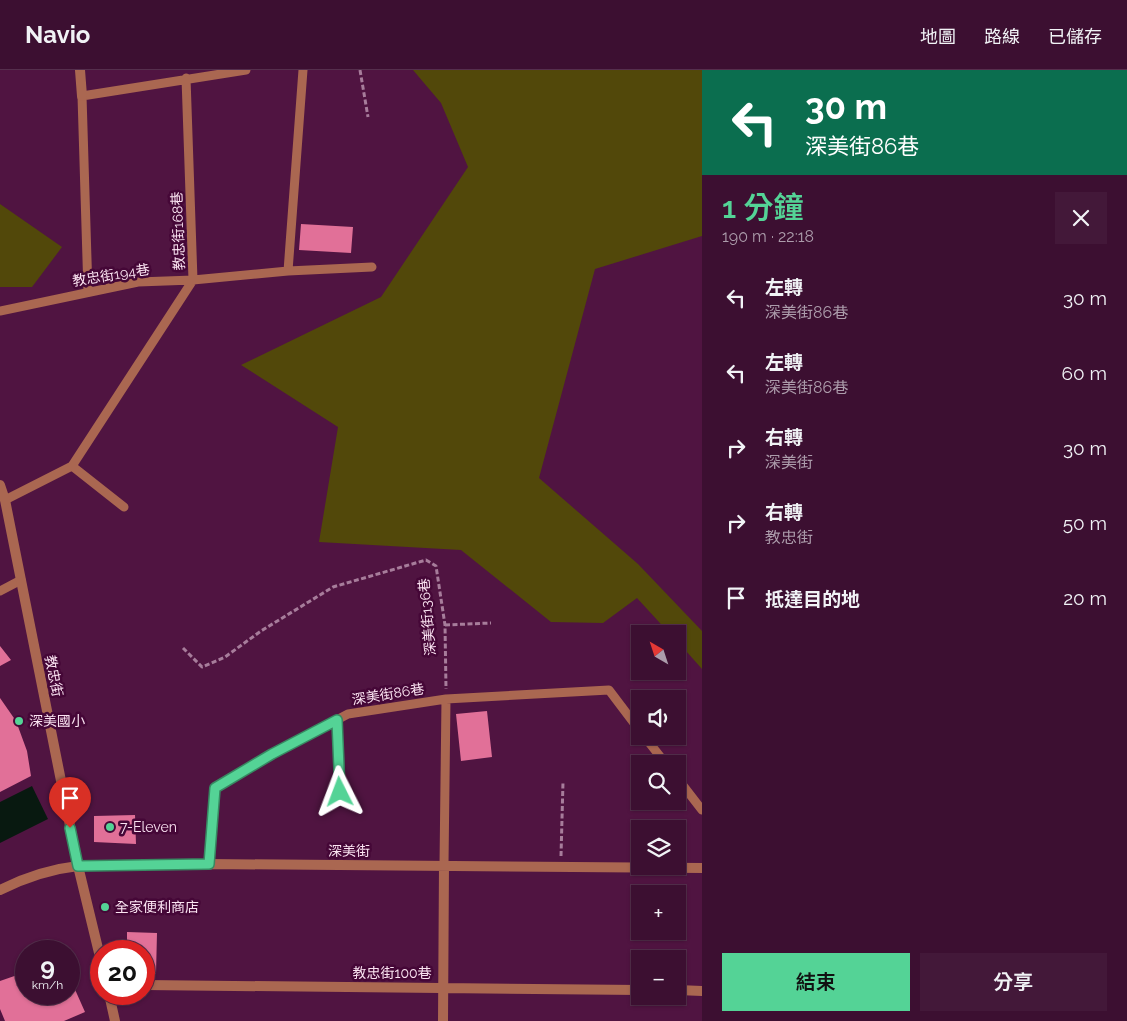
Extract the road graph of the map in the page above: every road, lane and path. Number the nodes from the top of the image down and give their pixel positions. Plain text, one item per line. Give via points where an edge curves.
1 (80, 70) edge
2 (246, 70) edge
3 (304, 70) edge
4 (360, 70) edge
5 (186, 78) junction
6 (82, 96) junction
7 (368, 117) dead end
8 (372, 268) dead end
9 (288, 271) junction
10 (193, 280) junction
11 (88, 292) junction
12 (0, 311) edge
13 (72, 466) junction
14 (0, 485) edge
15 (2, 501) edge
16 (124, 507) dead end
17 (21, 580) junction
18 (0, 591) edge
19 (491, 623) dead end
20 (445, 625) junction
21 (183, 648) dead end
22 (446, 699) junction
23 (631, 719) edge
24 (337, 720) junction
25 (651, 745) edge
26 (659, 755) edge
27 (562, 782) dead end
28 (686, 789) edge
29 (340, 792) dead end
30 (702, 810) edge
31 (209, 864) junction
32 (444, 865) junction
33 (78, 866) junction
34 (561, 867) junction
35 (702, 868) edge
36 (0, 890) edge
37 (96, 940) edge
38 (155, 984) edge
39 (444, 987) junction
40 (631, 990) edge
41 (686, 990) edge
42 (702, 991) edge
43 (111, 1005) edge
44 (115, 1021) edge
45 (443, 1021) edge

1 - 6 street
2 - 5 lane
3 - 9 lane
4 - 7 path
5 - 6 lane
5 - 10 lane, 教忠街168巷
6 - 11 lane
8 - 9 lane, 教忠街194巷
9 - 10 lane, 教忠街194巷
10 - 11 lane, 教忠街194巷 via 138,282
10 - 13 lane, 教忠街168巷
11 - 12 lane, 教忠街194巷
13 - 15 lane
13 - 16 lane
14 - 15 street, 教忠街
15 - 17 street, 教忠街
17 - 18 lane
17 - 33 street, 教忠街
19 - 20 path
20 - 21 path, 深美街136巷 via 436,566 426,560 333,587 225,657 202,667
20 - 22 path, 深美街136巷
22 - 23 lane, 深美街86巷 via 609,690
22 - 24 lane, 深美街86巷 via 348,714
22 - 32 lane
24 - 29 lane
24 - 31 lane, 深美街86巷 via 215,788
25 - 26 lane
27 - 34 path
28 - 30 lane
31 - 32 street, 深美街
31 - 33 street, 深美街
32 - 34 street, 深美街
32 - 39 street
33 - 36 street, 深美街 via 60,868
33 - 37 street, 教忠街
34 - 35 street, 深美街
38 - 39 street, 教忠街100巷
39 - 40 street, 教忠街100巷
39 - 45 street
41 - 42 street
43 - 44 street

